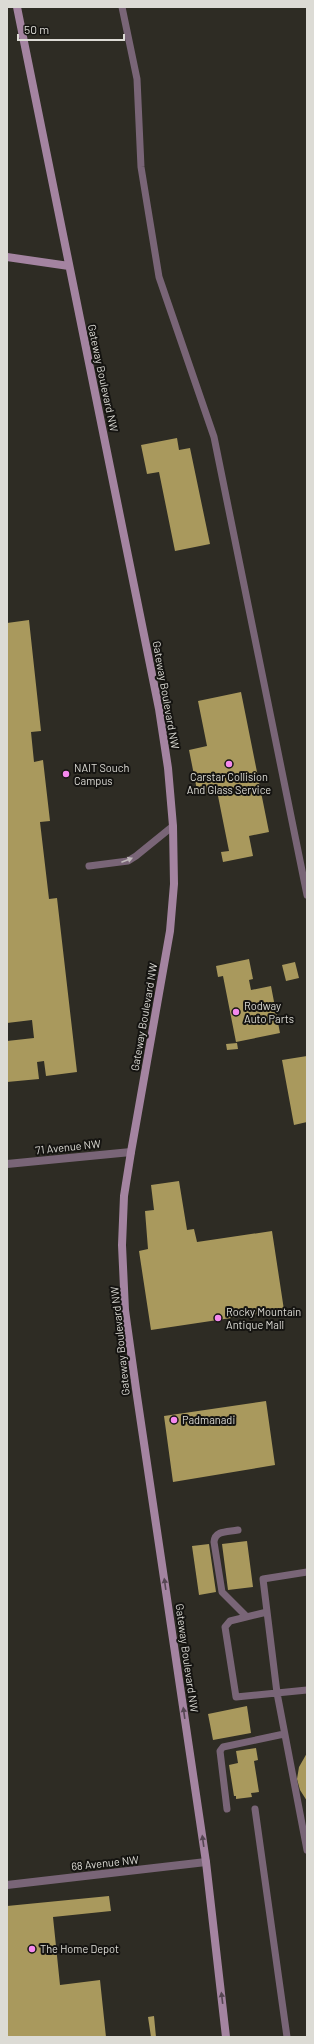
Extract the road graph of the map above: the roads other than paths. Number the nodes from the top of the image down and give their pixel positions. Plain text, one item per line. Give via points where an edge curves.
1 (17, 7) edge
2 (122, 7) edge
3 (7, 257) edge
4 (68, 266) junction
5 (173, 826) junction
6 (89, 866) dead end
7 (307, 895) edge
8 (131, 1152) junction
9 (7, 1164) edge
10 (238, 1530) dead end
11 (307, 1572) edge
12 (267, 1612) junction
13 (246, 1616) junction
14 (307, 1690) edge
15 (277, 1693) junction
16 (284, 1734) junction
17 (227, 1809) dead end
18 (255, 1809) dead end
19 (307, 1850) edge
20 (206, 1862) junction
21 (7, 1884) edge
22 (226, 2037) edge
23 (287, 2037) edge

1 - 4 main road, Gateway Boulevard NW
2 - 7 lane via 137,79 141,167 159,277 214,437
3 - 4 main road
4 - 5 main road, Gateway Boulevard NW via 159,709
6 -> 5 lane via 128,860
5 - 8 main road, Gateway Boulevard NW via 174,884 170,931
8 - 9 street, 71 Avenue NW
20 -> 8 main road, Gateway Boulevard NW via 125,1310 122,1245 124,1196
10 - 13 lane via 217,1533 214,1542 222,1592
11 - 12 lane via 263,1579
12 - 13 lane
12 - 15 lane
13 - 15 lane via 230,1621 225,1627 236,1697
14 - 15 lane
15 - 16 lane
16 - 17 lane via 223,1747 220,1751
16 - 19 lane
18 - 23 lane
20 - 21 street, 68 Avenue NW
22 -> 20 main road, Gateway Boulevard NW

